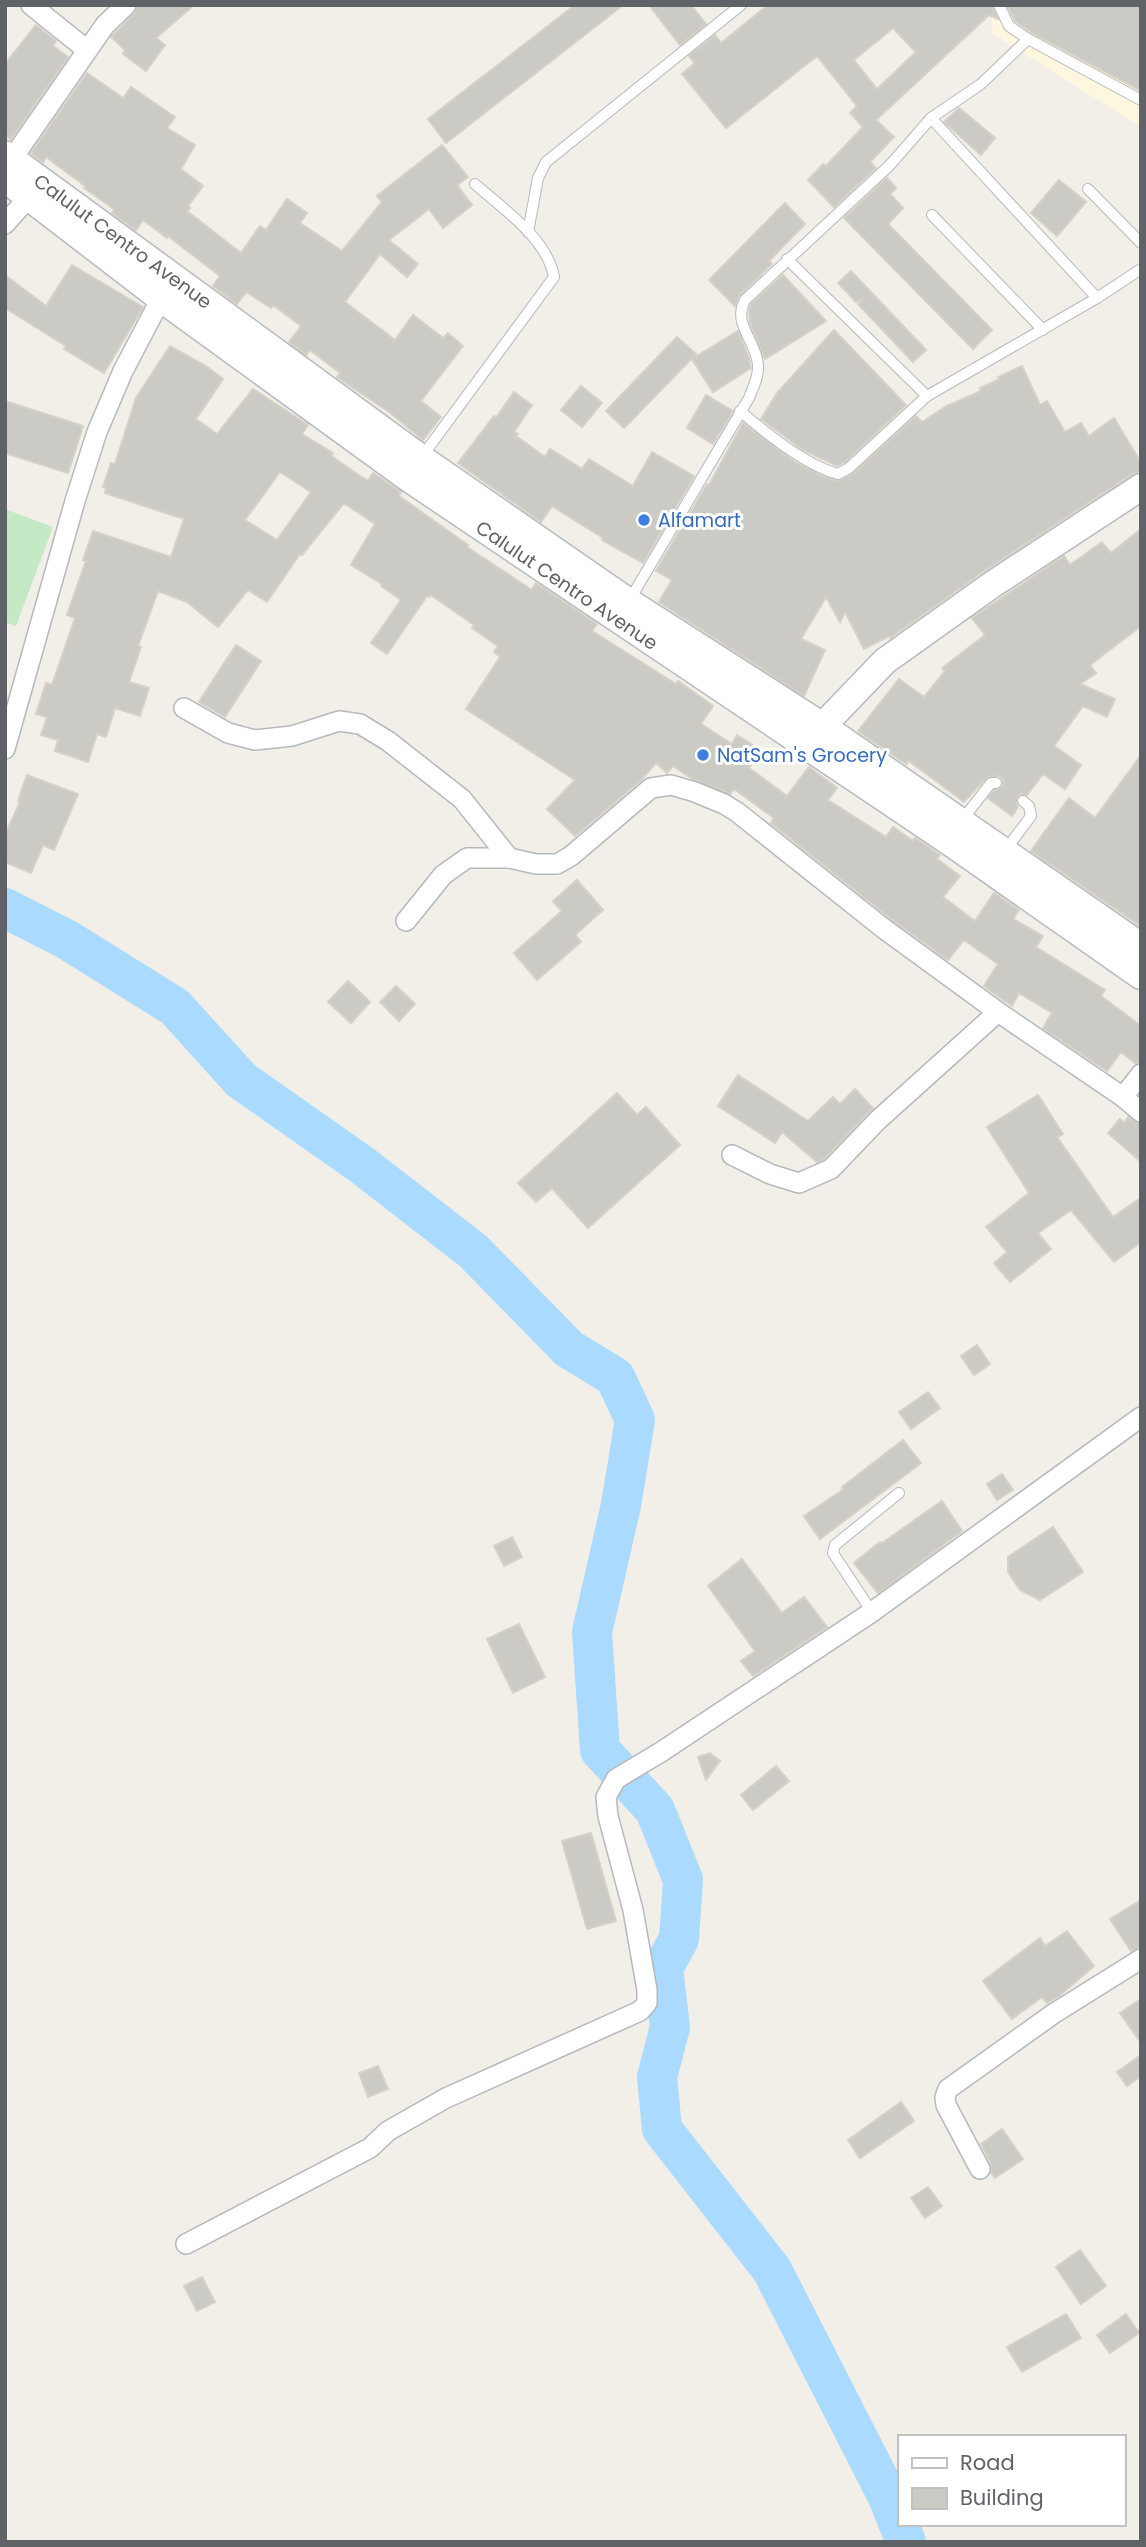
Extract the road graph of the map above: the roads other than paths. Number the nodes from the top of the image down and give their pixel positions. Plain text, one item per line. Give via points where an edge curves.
1 (31, 5) edge
2 (126, 5) edge
3 (741, 5) edge
4 (999, 5) edge
5 (1028, 39) junction
6 (87, 50) junction
7 (1141, 100) edge
8 (931, 118) junction
9 (7, 164) edge
10 (475, 184) dead end
11 (1088, 189) dead end
12 (35, 190) junction
13 (932, 215) dead end
14 (5, 224) edge
15 (528, 232) junction
16 (1141, 243) edge
17 (787, 258) junction
18 (1141, 270) edge
19 (167, 287) junction
20 (1097, 298) junction
21 (1043, 330) junction
22 (928, 396) junction
23 (740, 411) junction
24 (414, 468) junction
25 (1141, 487) edge
26 (629, 602) junction
27 (184, 708) dead end
28 (821, 725) junction
29 (804, 746) junction
30 (5, 749) edge
31 (996, 783) dead end
32 (1023, 801) dead end
33 (954, 831) junction
34 (509, 858) junction
35 (997, 862) junction
36 (407, 921) dead end
37 (1136, 953) edge
38 (998, 1012) junction
39 (1141, 1074) edge
40 (1123, 1097) junction
41 (1141, 1112) edge
42 (732, 1155) dead end
43 (1141, 1418) edge
44 (899, 1493) dead end
45 (872, 1612) junction
46 (1141, 1959) edge
47 (980, 2169) dead end
48 (186, 2244) dead end

1 - 6 street
2 - 6 street
3 - 15 lane via 547,162 538,178
4 - 5 lane via 1009,26
5 - 7 lane
5 - 8 lane via 981,84
6 - 9 street
8 - 17 lane via 890,165
8 - 20 lane
9 - 12 main road, Calulut Centro Avenue
10 - 15 lane
11 - 16 lane
12 - 14 street
12 - 19 main road, Calulut Centro Avenue
13 - 21 lane
15 - 24 lane via 552,263 554,277
17 - 22 lane
17 - 23 lane via 740,309 758,363 757,379
18 - 20 lane
19 - 24 main road, Calulut Centro Avenue
19 - 30 street via 97,432
20 - 21 lane
21 - 22 lane
22 - 23 lane via 838,474 822,470
23 - 26 lane
24 - 26 main road, Calulut Centro Avenue
24 - 29 main road, Calulut Centro Avenue
25 - 28 main road via 885,661
26 - 28 main road, Calulut Centro Avenue
27 - 34 street via 228,733 255,740 292,736 339,721 360,724 463,799
28 - 29 main road
28 - 33 main road, Calulut Centro Avenue
29 - 33 main road, Calulut Centro Avenue
31 - 33 lane via 991,783
32 - 35 lane via 1031,816
33 - 35 main road, Calulut Centro Avenue
34 - 36 street via 467,858 443,875
34 - 38 street via 557,864 652,788 671,785 695,792 737,812
35 - 37 main road, Calulut Centro Avenue
38 - 40 street
38 - 42 street via 877,1120 831,1169 799,1183
39 - 40 street
40 - 41 street
43 - 45 street
44 - 45 lane via 835,1545 833,1553
45 - 48 street via 616,1779 606,1797 648,1990 647,2003 640,2011 446,2098 388,2131 370,2148
46 - 47 street via 1053,2014 948,2089 946,2105

